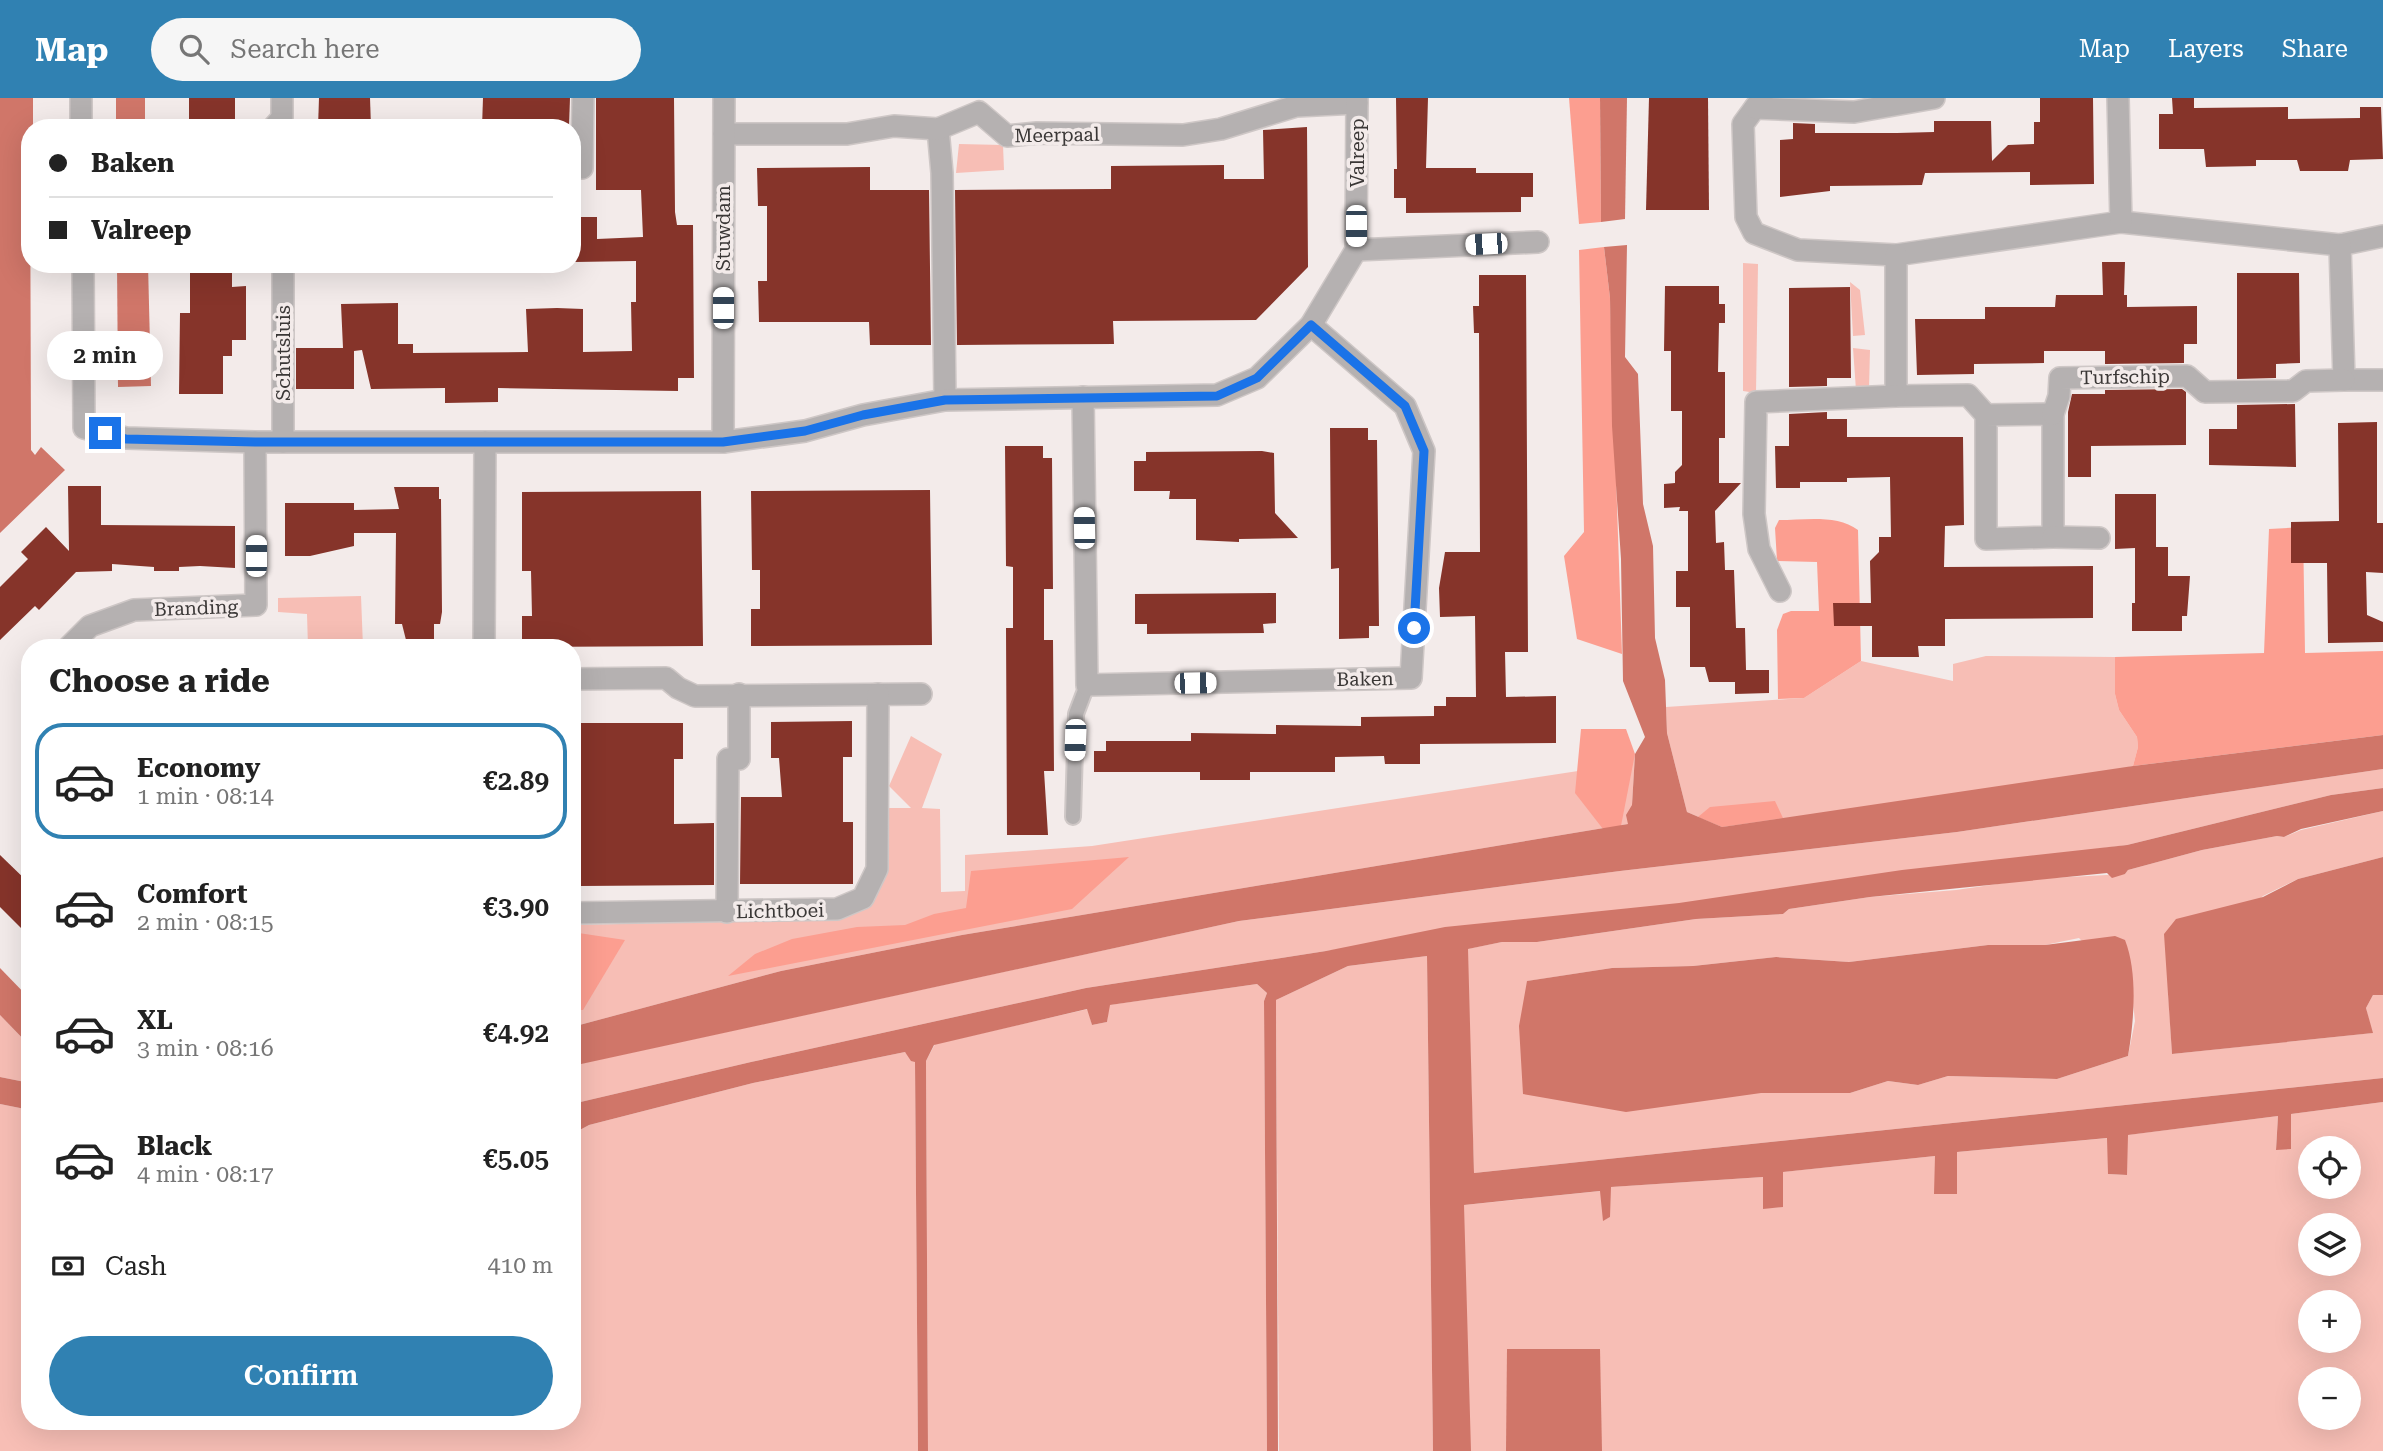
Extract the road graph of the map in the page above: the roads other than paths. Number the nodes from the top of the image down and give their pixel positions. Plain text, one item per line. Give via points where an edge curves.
1 (81, 98) edge
2 (282, 98) edge
3 (583, 98) edge
4 (724, 98) edge
5 (1934, 98) edge
6 (2118, 98) edge
7 (1357, 100) edge
8 (1758, 103) edge
9 (981, 105) edge
10 (81, 119) edge
11 (281, 119) edge
12 (939, 129) junction
13 (724, 134) junction
14 (581, 168) edge
15 (2121, 222) junction
16 (2383, 236) edge
17 (1538, 242) dead end
18 (2340, 245) junction
19 (1356, 250) junction
20 (1896, 255) junction
21 (83, 273) edge
22 (283, 273) edge
23 (1311, 325) junction
24 (2344, 380) junction
25 (2383, 380) edge
26 (1896, 396) junction
27 (1083, 397) junction
28 (945, 400) junction
29 (2053, 414) junction
30 (1986, 415) junction
31 (255, 442) junction
32 (284, 442) junction
33 (485, 442) junction
34 (723, 442) junction
35 (2053, 537) junction
36 (2099, 538) dead end
37 (1780, 590) dead end
38 (77, 639) edge
39 (484, 639) edge
40 (581, 679) edge
41 (1087, 685) junction
42 (739, 694) junction
43 (878, 694) junction
44 (921, 694) dead end
45 (1073, 817) dead end
46 (727, 912) junction
47 (581, 913) edge

1 - 10 street
2 - 11 street
3 - 14 street
4 - 13 street, Stuwdam
5 - 8 street via 1854,112
6 - 15 street
7 - 9 street, Meerpaal via 1296,106 1221,129 1183,135 1006,136
7 - 19 street, Valreep
8 - 20 street via 1743,124 1746,217 1754,233 1798,250
9 - 12 street, Meerpaal
12 - 13 street, Meerpaal via 894,126 847,134
12 - 28 street
13 - 34 street, Stuwdam
15 - 18 street
15 - 20 street
16 - 18 street
17 - 19 street
18 - 24 street
19 - 23 street
20 - 26 street
21 - 31 street via 84,428 126,439
22 - 32 street, Schutsluis
23 - 27 street via 1257,378 1217,396
23 - 41 street, Baken via 1405,406 1424,451 1411,678
24 - 25 street, Turfschip
24 - 29 street, Turfschip via 2306,381 2293,391 2205,392 2188,376 2060,378
26 - 30 street via 1968,395
26 - 37 street via 1756,402 1754,513 1759,550
27 - 28 street
27 - 41 street
28 - 34 street via 805,431
29 - 30 street
29 - 35 street, Turfschip
30 - 35 street via 1986,539
31 - 32 street
31 - 38 street, Branding via 256,606 134,610 89,626
32 - 33 street
33 - 34 street
33 - 39 street
35 - 36 street
40 - 42 street via 666,678 695,696
41 - 45 lane via 1076,715
42 - 43 street
42 - 46 street via 739,759 728,759
43 - 44 street
43 - 46 street, Lichtboei via 877,869 863,898 837,909
46 - 47 street, Lichtboei

